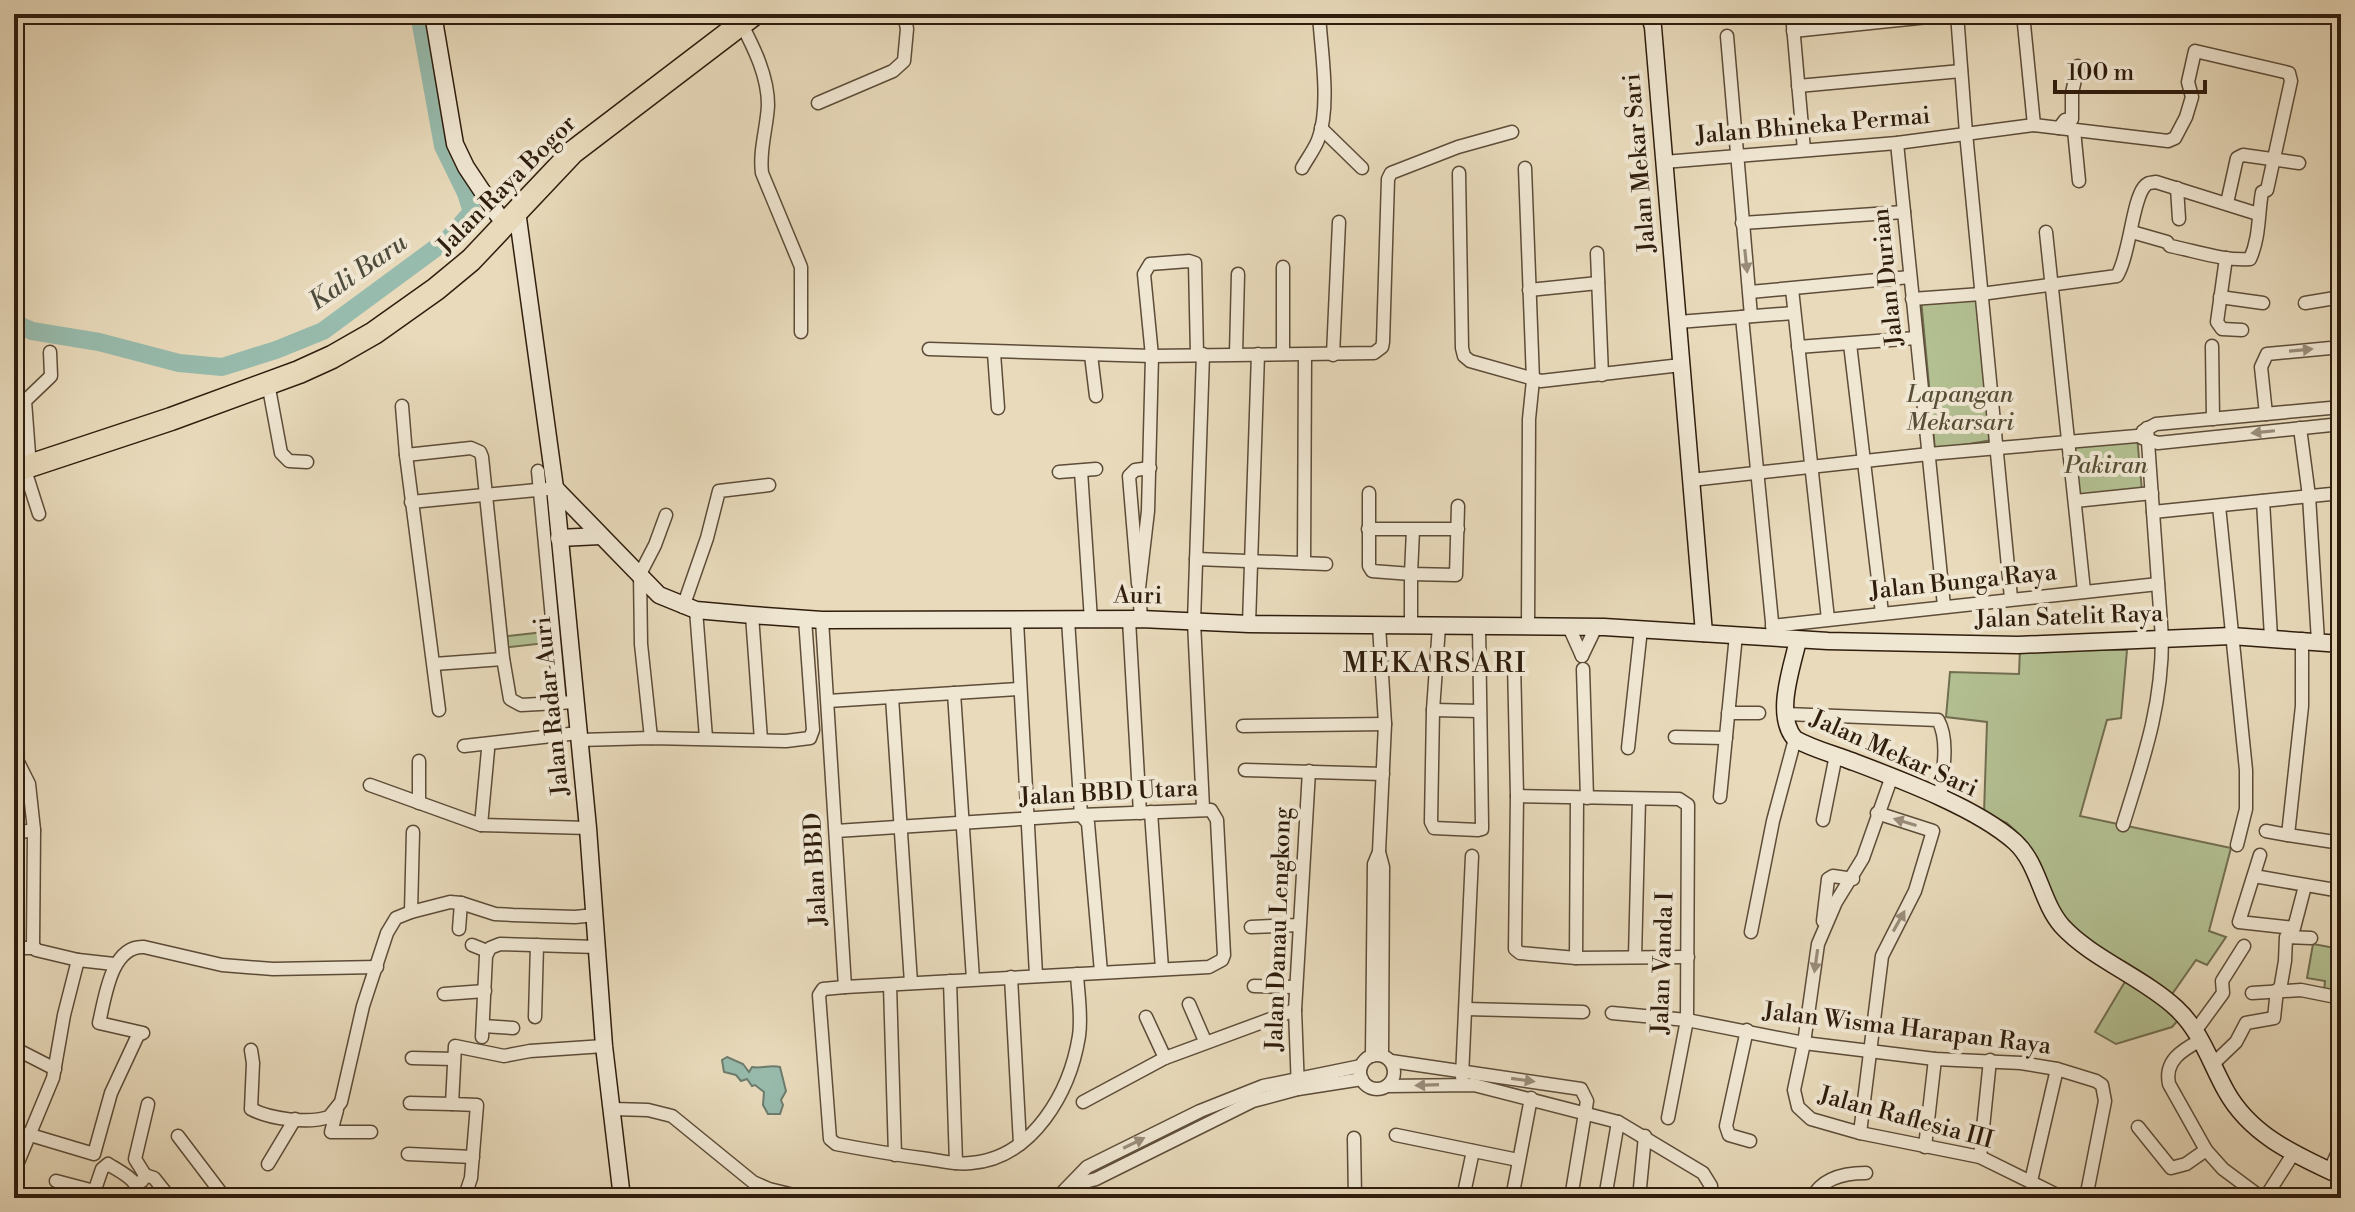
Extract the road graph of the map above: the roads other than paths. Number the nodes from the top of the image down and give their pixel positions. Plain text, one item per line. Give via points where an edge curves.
1 (433, 14) edge
2 (904, 14) edge
3 (1319, 14) edge
4 (1649, 14) edge
5 (1792, 14) edge
6 (1957, 14) edge
7 (2023, 14) edge
8 (742, 17) edge
9 (1793, 31) junction
10 (1727, 36) dead end
11 (2078, 66) dead end
12 (1961, 71) junction
13 (1798, 86) junction
14 (818, 103) dead end
15 (2034, 125) junction
16 (1321, 128) junction
17 (2059, 128) junction
18 (2074, 130) junction
19 (1512, 132) dead end
20 (1966, 133) junction
21 (1897, 143) junction
22 (1804, 150) junction
23 (1737, 155) junction
24 (2275, 160) junction
25 (1664, 162) junction
26 (2299, 163) dead end
27 (1302, 168) dead end
28 (1362, 168) dead end
29 (1525, 168) dead end
30 (1459, 173) dead end
31 (2079, 181) dead end
32 (2177, 188) junction
33 (2227, 203) junction
34 (1904, 212) junction
35 (508, 213) junction
36 (2258, 214) junction
37 (2179, 219) dead end
38 (1339, 222) dead end
39 (1742, 223) junction
40 (2046, 232) dead end
41 (2132, 232) junction
42 (1597, 253) dead end
43 (2226, 258) junction
44 (1283, 267) dead end
45 (1238, 274) dead end
46 (1910, 277) junction
47 (1598, 283) junction
48 (2051, 285) junction
49 (1792, 289) junction
50 (1529, 290) junction
51 (1750, 292) junction
52 (1981, 294) junction
53 (2341, 294) edge
54 (2220, 297) junction
55 (1912, 299) junction
56 (2263, 303) dead end
57 (2305, 303) dead end
58 (1794, 313) junction
59 (1747, 316) junction
60 (1678, 322) junction
61 (2242, 330) dead end
62 (801, 332) dead end
63 (1916, 338) junction
64 (1850, 344) junction
65 (2212, 346) dead end
66 (1798, 347) junction
67 (2341, 347) edge
68 (929, 349) dead end
69 (50, 352) dead end
70 (994, 353) junction
71 (1200, 354) junction
72 (1236, 354) junction
73 (1258, 354) junction
74 (1283, 354) junction
75 (1091, 355) junction
76 (1305, 355) junction
77 (1333, 355) junction
78 (1152, 356) junction
79 (1681, 365) junction
80 (1602, 375) junction
81 (1533, 380) junction
82 (268, 383) junction
83 (1096, 396) dead end
84 (402, 406) dead end
85 (2341, 407) edge
86 (998, 408) dead end
87 (169, 413) junction
88 (2266, 414) junction
89 (2213, 419) junction
90 (2341, 424) edge
91 (2300, 428) junction
92 (2144, 435) junction
93 (2068, 441) junction
94 (1996, 447) junction
95 (1929, 454) junction
96 (406, 455) junction
97 (1866, 461) junction
98 (307, 462) dead end
99 (20, 463) edge
100 (1811, 467) junction
101 (1150, 468) junction
102 (1096, 469) dead end
103 (538, 471) dead end
104 (1081, 471) junction
105 (1059, 472) dead end
106 (1756, 473) junction
107 (1691, 480) junction
108 (769, 485) dead end
109 (547, 489) junction
110 (1369, 493) dead end
111 (2152, 493) junction
112 (2341, 493) edge
113 (487, 494) junction
114 (2309, 496) junction
115 (2075, 501) junction
116 (2263, 501) junction
117 (411, 502) junction
118 (1458, 506) dead end
119 (2219, 506) junction
120 (1131, 511) junction
121 (1148, 511) junction
122 (2153, 512) junction
123 (39, 514) dead end
124 (666, 515) dead end
125 (1368, 529) junction
126 (1458, 529) junction
127 (1413, 530) junction
128 (600, 536) junction
129 (559, 538) junction
130 (1196, 559) junction
131 (1253, 561) junction
132 (1304, 563) junction
133 (1326, 564) dead end
134 (640, 574) junction
135 (1411, 574) junction
136 (2158, 584) junction
137 (1139, 588) junction
138 (2084, 591) junction
139 (2011, 598) junction
140 (1944, 606) junction
141 (689, 608) junction
142 (1882, 613) junction
143 (752, 615) junction
144 (805, 619) junction
145 (1828, 619) junction
146 (822, 620) junction
147 (1068, 620) junction
148 (1091, 620) junction
149 (1135, 620) junction
150 (1017, 621) junction
151 (1194, 622) junction
152 (1249, 624) junction
153 (1379, 625) junction
154 (1411, 625) junction
155 (1439, 626) junction
156 (1479, 627) junction
157 (1528, 627) junction
158 (1569, 627) junction
159 (1596, 627) junction
160 (1641, 629) junction
161 (1773, 632) junction
162 (1704, 633) junction
163 (1736, 635) junction
164 (2231, 636) junction
165 (2271, 637) junction
166 (2162, 638) junction
167 (1798, 640) junction
168 (2310, 640) junction
169 (2341, 644) edge
170 (503, 659) junction
171 (1514, 662) dead end
172 (434, 664) junction
173 (1583, 669) dead end
174 (1019, 689) junction
175 (954, 693) junction
176 (892, 697) junction
177 (828, 701) junction
178 (568, 702) junction
179 (439, 710) dead end
180 (1433, 710) junction
181 (1479, 711) junction
182 (1728, 713) junction
183 (1759, 713) dead end
184 (1786, 714) junction
185 (1385, 724) junction
186 (1243, 726) dead end
187 (579, 737) junction
188 (1675, 737) dead end
189 (651, 738) junction
190 (706, 738) junction
191 (1726, 738) junction
192 (1795, 739) junction
193 (761, 740) junction
194 (527, 744) dead end
195 (464, 746) dead end
196 (1628, 748) dead end
197 (488, 750) dead end
198 (14, 754) edge
199 (1836, 755) junction
200 (419, 761) dead end
201 (1245, 770) dead end
202 (1309, 771) junction
203 (1383, 774) junction
204 (1892, 776) junction
205 (370, 785) dead end
206 (1517, 796) junction
207 (1720, 797) dead end
208 (1582, 798) junction
209 (1639, 799) junction
210 (1940, 799) junction
211 (419, 803) junction
212 (1203, 808) junction
213 (1145, 812) junction
214 (1877, 813) junction
215 (1081, 815) junction
216 (1026, 818) junction
217 (1823, 820) dead end
218 (964, 822) junction
219 (481, 825) junction
220 (2123, 825) dead end
221 (901, 827) junction
222 (588, 828) junction
223 (34, 830) junction
224 (836, 831) junction
225 (2266, 831) dead end
226 (413, 832) dead end
227 (14, 833) edge
228 (2288, 835) junction
229 (2341, 843) edge
230 (2237, 845) dead end
231 (2260, 855) dead end
232 (1472, 856) dead end
233 (2254, 876) junction
234 (1853, 879) junction
235 (2305, 886) junction
236 (2341, 891) edge
237 (461, 903) junction
238 (411, 912) junction
239 (595, 915) junction
240 (1299, 925) junction
241 (1251, 927) dead end
242 (459, 929) dead end
243 (1751, 932) dead end
244 (1821, 932) junction
245 (2311, 938) dead end
246 (472, 945) dead end
247 (537, 945) junction
248 (2244, 946) dead end
249 (597, 947) junction
250 (14, 948) edge
251 (35, 948) junction
252 (487, 951) junction
253 (1635, 957) junction
254 (1688, 957) junction
255 (1576, 958) junction
256 (78, 960) junction
257 (114, 964) junction
258 (377, 967) junction
259 (1162, 969) junction
260 (1101, 972) junction
261 (1077, 974) junction
262 (1036, 975) junction
263 (1011, 977) junction
264 (973, 979) junction
265 (950, 981) junction
266 (911, 983) junction
267 (890, 985) junction
268 (1254, 986) dead end
269 (845, 987) junction
270 (1296, 987) junction
271 (2279, 990) junction
272 (485, 991) junction
273 (2252, 993) dead end
274 (444, 994) dead end
275 (2341, 998) edge
276 (1189, 1004) dead end
277 (1466, 1009) junction
278 (1295, 1010) junction
279 (1583, 1012) dead end
280 (1612, 1013) dead end
281 (535, 1017) dead end
282 (1146, 1017) dead end
283 (1687, 1020) junction
284 (513, 1028) dead end
285 (1747, 1030) junction
286 (2198, 1035) junction
287 (1205, 1041) junction
288 (1804, 1043) junction
289 (604, 1046) junction
290 (14, 1048) edge
291 (251, 1050) dead end
292 (1871, 1050) junction
293 (1382, 1057) junction
294 (412, 1058) dead end
295 (1165, 1058) junction
296 (454, 1059) junction
297 (1935, 1059) junction
298 (1990, 1060) junction
299 (2213, 1064) junction
300 (55, 1069) junction
301 (2057, 1069) junction
302 (1361, 1072) junction
303 (1462, 1077) junction
304 (1297, 1083) junction
305 (1387, 1086) junction
306 (1531, 1098) junction
307 (1083, 1102) dead end
308 (410, 1103) dead end
309 (148, 1104) dead end
310 (452, 1104) junction
311 (338, 1107) junction
312 (613, 1109) junction
313 (1585, 1112) junction
314 (1668, 1118) dead end
315 (295, 1119) junction
316 (1618, 1122) junction
317 (2138, 1127) dead end
318 (371, 1132) dead end
319 (1860, 1133) junction
320 (27, 1134) junction
321 (1396, 1135) dead end
322 (178, 1136) dead end
323 (1645, 1136) junction
324 (1354, 1138) dead end
325 (1750, 1141) dead end
326 (1020, 1144) junction
327 (2341, 1145) edge
328 (1925, 1147) junction
329 (2206, 1150) junction
330 (1473, 1151) junction
331 (408, 1154) dead end
332 (2293, 1154) junction
333 (895, 1155) junction
334 (473, 1157) junction
335 (1980, 1157) junction
336 (1518, 1160) junction
337 (956, 1163) junction
338 (268, 1164) dead end
339 (14, 1172) edge
340 (1866, 1173) dead end
341 (2335, 1173) edge
342 (145, 1175) junction
343 (56, 1181) dead end
344 (2031, 1181) junction
345 (139, 1193) edge
346 (466, 1193) dead end
347 (93, 1194) edge
348 (170, 1198) edge
349 (225, 1198) edge
350 (622, 1198) edge
351 (806, 1198) edge
352 (1057, 1198) edge
353 (1355, 1198) edge
354 (1463, 1198) edge
355 (1512, 1198) edge
356 (1571, 1198) edge
357 (1605, 1198) edge
358 (1639, 1198) edge
359 (1711, 1198) edge
360 (1812, 1198) edge
361 (2063, 1198) edge
362 (2086, 1198) edge
363 (2263, 1198) edge

1 - 35 street via 455,144 466,167
2 - 14 street via 904,61 893,71
3 - 16 street
4 - 25 street, Jalan Mekar Sari
5 - 9 street
6 - 9 street
6 - 12 street
7 - 15 street
8 - 35 highway, Jalan Raya Bogor via 557,149
8 - 62 street via 768,105 762,173 801,267
9 - 13 street
10 - 23 street
11 - 17 street via 2072,119
12 - 13 street
12 - 20 street
13 - 22 street
15 - 17 street, Jalan Bhineka Permai
15 - 20 street, Jalan Bhineka Permai
16 - 27 street
16 - 28 street
17 - 18 street, Jalan Bhineka Permai
18 - 24 street, Jalan Bhineka Permai via 2175,138 2192,97 2188,82 2195,51 2289,73
18 - 31 street
19 - 77 street via 1391,173 1382,347 1374,353
20 - 21 street, Jalan Bhineka Permai
20 - 52 street
21 - 22 street, Jalan Bhineka Permai
21 - 34 street, Jalan Durian
22 - 23 street, Jalan Bhineka Permai
23 - 25 street, Jalan Bhineka Permai
23 - 39 street
24 - 26 street
24 - 33 street via 2237,158
24 - 36 street
25 - 60 street, Jalan Mekar Sari
29 - 50 street
30 - 81 street via 1464,356
32 - 33 street
32 - 37 street
32 - 41 street via 2146,185
33 - 36 street
34 - 39 street
34 - 46 street, Jalan Durian
35 - 82 highway, Jalan Raya Bogor via 471,260 400,316 332,357
35 - 87 highway, Jalan Raya Bogor via 362,328
35 - 109 street, Jalan Radar Auri
36 - 43 street via 2250,259
38 - 77 street
39 -> 51 street
40 - 48 street
41 - 43 street
41 - 48 street via 2120,271 2111,278
42 - 47 street
43 - 54 street
44 - 74 street
45 - 72 street
46 - 49 street
46 - 55 street, Jalan Durian
47 - 50 street
47 - 80 street
48 - 52 street
48 - 93 street
49 - 51 street
49 - 58 street
50 - 81 street
51 - 59 street
52 - 55 street
52 - 94 street
53 - 57 street
54 - 56 street
54 - 61 street via 2219,326
55 - 63 street, Jalan Durian
58 - 59 street
58 - 66 street
59 - 60 street
59 - 106 street
60 - 79 street, Jalan Mekar Sari
63 - 64 street
63 - 95 street, Jalan Durian
64 - 66 street
64 - 97 street
65 - 89 street
66 - 100 street
88 -> 67 street via 2261,367 2267,354
68 - 70 street
69 - 99 street via 51,376 25,401
70 - 75 street
70 - 86 street
71 - 72 street
71 - 78 street
71 - 78 street via 1195,263 1154,262 1146,270
71 - 130 street
72 - 73 street
73 - 74 street
73 - 131 street
74 - 76 street
75 - 78 street
75 - 83 street
76 - 77 street
76 - 132 street
78 - 101 street
79 - 80 street
79 - 107 street, Jalan Mekar Sari
80 - 81 street
81 - 157 street
82 - 87 highway, Jalan Raya Bogor
82 - 98 street via 281,453 289,461
84 - 96 street
85 - 88 street
87 - 99 highway, Jalan Raya Bogor
88 - 89 street
89 - 92 street via 2156,424
90 - 91 street
91 -> 92 street
91 - 114 street
92 - 93 street
92 - 111 street
93 - 94 street
93 - 115 street
94 - 95 street
94 - 139 street
95 - 97 street
95 - 140 street, Jalan Durian
96 - 113 street via 476,449
96 - 117 street
97 - 100 street
97 - 142 street
99 - 123 street
100 - 106 street
100 - 145 street
101 - 120 street via 1130,474
101 - 121 street
102 - 104 street
103 - 109 street
104 - 105 street
104 - 148 street
106 - 107 street
106 - 161 street
107 - 162 street, Jalan Mekar Sari
108 - 141 street via 719,491
109 - 113 street
109 - 128 street, Auri
109 - 129 street, Jalan Radar Auri
109 - 178 street
110 - 125 street
111 - 115 street
111 - 122 street
112 - 114 street
113 - 117 street
113 - 170 street
114 - 116 street
114 - 168 street
115 - 138 street
116 - 119 street
116 - 165 street
117 - 172 street
118 - 126 street
119 - 122 street
119 - 164 street
120 - 121 street
120 - 137 street
121 - 137 street
122 - 136 street
124 - 134 street
125 - 127 street
125 - 135 street via 1370,569
126 - 127 street
126 - 135 street via 1458,573
127 - 135 street
128 - 129 street
128 - 134 street, Auri
129 - 178 street, Jalan Radar Auri
130 - 131 street
130 - 151 street
131 - 132 street
131 - 152 street
132 - 133 street
134 - 141 street, Auri via 659,595
134 - 189 street
135 - 154 street
136 - 138 street, Jalan Bunga Raya
136 - 166 street
137 - 149 street
138 - 139 street, Jalan Bunga Raya
139 - 140 street, Jalan Bunga Raya
140 - 142 street, Jalan Bunga Raya
141 - 143 street, Auri
141 - 190 street
142 - 145 street, Jalan Bunga Raya
143 - 144 street, Auri
143 - 193 street
144 - 146 street, Auri
144 - 193 street via 812,736
145 - 161 street, Jalan Bunga Raya
146 - 150 street, Auri
146 - 177 street, Jalan BBD
147 - 148 street, Auri
147 - 150 street, Auri
147 - 215 street
148 - 149 street, Auri
149 - 151 street, Auri
149 - 213 street
150 - 174 street
151 - 152 street, Auri
151 - 212 street
152 - 153 street, Auri
153 - 154 street, Auri
153 - 185 street
154 - 155 street, Auri
155 - 156 street, Auri
155 - 180 street
156 - 157 street, Auri
156 - 181 street
157 - 158 street, Auri
158 - 159 street, Auri
158 - 159 street via 1582,656
159 - 160 street, Auri
160 - 162 street, Auri
160 - 196 street
161 - 163 street
161 - 167 street
162 - 163 street
163 - 182 street
164 - 165 street, Jalan Satelit Raya
164 - 166 street, Jalan Satelit Raya
164 - 230 street via 2246,770 2246,809
165 - 168 street, Jalan Satelit Raya
166 - 167 street, Jalan Satelit Raya via 2018,645
166 - 220 street via 2154,725
167 - 184 street, Jalan Mekar Sari
168 - 169 street, Jalan Satelit Raya
168 - 228 street
170 - 172 street
170 - 178 street via 512,702
171 - 206 street
172 - 179 street
173 - 208 street
174 - 175 street
174 - 216 street
175 - 176 street
175 - 218 street
176 - 177 street
176 - 221 street
177 - 224 street, Jalan BBD
178 - 187 street, Jalan Radar Auri
180 - 181 street
180 - 181 street via 1432,825 1478,830
182 - 183 street
182 - 191 street
184 - 192 street, Jalan Mekar Sari
184 - 210 street via 1938,720 1943,746
185 - 186 street
185 - 203 street
187 - 189 street
187 - 194 street
187 - 195 street
187 - 222 street, Jalan Radar Auri
188 - 191 street
189 - 190 street
190 - 193 street
191 - 207 street
192 - 199 street, Jalan Mekar Sari
192 - 243 street
197 - 219 street
198 - 223 street via 29,784
199 - 204 street, Jalan Mekar Sari
199 - 217 street
200 - 211 street
201 - 202 street
202 - 203 street
202 - 240 street, Jalan Danau Lengkong
203 - 293 street
204 - 210 street, Jalan Mekar Sari
204 - 214 street
205 - 211 street
206 - 208 street
206 - 255 street via 1515,949
208 - 209 street
208 - 255 street
209 - 253 street
209 - 254 street, Jalan Vanda I via 1682,799 1688,807
210 - 286 street, Jalan Mekar Sari via 1992,824 2017,843 2065,929 2176,1007
211 - 219 street
212 - 213 street, Jalan BBD Utara
212 - 259 street, Jalan BBD Utara via 1214,812 1217,820 1224,955 1209,967
213 - 215 street, Jalan BBD Utara
213 - 259 street
214 - 234 street
292 -> 214 street via 1882,956 1915,891 1933,831
215 - 216 street, Jalan BBD Utara
215 - 260 street via 1088,823
216 - 218 street, Jalan BBD Utara
216 - 262 street
218 - 221 street, Jalan BBD Utara
218 - 264 street
219 - 222 street
221 - 224 street, Jalan BBD Utara
221 - 266 street
222 - 239 street, Jalan Radar Auri
223 - 227 street
223 - 251 street
224 - 269 street, Jalan BBD
225 - 228 street
226 - 238 street
228 - 229 street
231 - 233 street
232 - 277 street
233 - 235 street
233 - 235 street via 2239,922 2294,928
234 - 244 street
234 - 244 street via 1828,879
235 - 236 street
237 - 238 street
237 - 239 street via 495,914
237 - 242 street
238 - 258 street via 391,925
239 - 249 street, Jalan Radar Auri
240 - 241 street
240 - 270 street, Jalan Danau Lengkong
244 -> 288 street
245 - 271 street via 2286,937
246 - 252 street
247 - 249 street
247 - 252 street via 500,944
247 - 281 street
248 - 286 street
249 - 289 street, Jalan Radar Auri
250 - 251 street
251 - 256 street
252 - 272 street
253 - 254 street
253 - 255 street
254 - 283 street, Jalan Vanda I
256 - 257 street
256 - 300 street
257 - 258 street via 141,947 222,965
257 - 320 street via 99,1023 143,1033 111,1093 94,1154
258 - 311 street
259 - 260 street, Jalan BBD Utara
260 - 261 street, Jalan BBD Utara
261 - 262 street, Jalan BBD Utara
261 - 326 street via 1080,1020 1073,1058 1051,1110
262 - 263 street, Jalan BBD Utara
263 - 264 street, Jalan BBD Utara
263 - 326 street
264 - 265 street
265 - 266 street
265 - 337 street
266 - 267 street
267 - 269 street
267 - 333 street
268 - 270 street
269 - 333 street via 823,989 819,995 830,1139
270 - 278 street, Jalan Danau Lengkong
271 - 273 street
271 - 275 street
271 - 299 street via 2274,1018 2246,1023 2236,1042
272 - 274 street
272 - 284 street via 482,1031
276 - 287 street
277 - 279 street
277 - 303 street
278 - 287 street
278 - 304 street, Jalan Danau Lengkong
280 - 283 street, Jalan Wisma Harapan Raya
282 - 295 street
283 - 285 street, Jalan Wisma Harapan Raya
283 - 314 street, Jalan Vanda I
285 - 288 street, Jalan Wisma Harapan Raya
285 - 325 street via 1726,1126 1729,1135
286 - 299 street, Jalan Mekar Sari
286 - 329 street via 2167,1072
287 - 295 street
288 - 292 street, Jalan Wisma Harapan Raya
288 - 319 street, Jalan Raflesia III via 1794,1090 1798,1107 1811,1119
289 - 296 street via 504,1056 455,1046
289 - 312 street, Jalan Radar Auri
290 - 300 street
291 - 315 street via 251,1109
292 - 297 street, Jalan Wisma Harapan Raya
292 - 319 street
293 - 302 street
293 - 303 street
293 - 305 street via 1395,1074
294 - 296 street
295 - 307 street
296 - 310 street
297 - 298 street, Jalan Wisma Harapan Raya
297 - 328 street
298 - 301 street, Jalan Wisma Harapan Raya
298 - 335 street
299 - 332 street, Jalan Mekar Sari via 2245,1118
300 - 320 street
301 - 344 street
301 - 362 street, Jalan Wisma Harapan Raya via 2099,1082 2105,1101
302 - 304 street
302 - 305 street via 1371,1088
303 -> 305 street
303 - 306 street
303 -> 313 street via 1576,1087 1586,1096
304 - 352 street via 1240,1094 1155,1132 1087,1167
306 - 313 street
306 - 336 street
308 - 310 street
309 - 342 street via 135,1159
310 - 334 street via 477,1105
311 - 315 street via 322,1120
311 - 318 street via 331,1132
312 - 350 street, Jalan Radar Auri
312 - 351 street via 672,1116 753,1182
313 - 316 street
313 - 356 street
315 - 338 street
316 - 323 street
316 - 357 street
317 - 329 street via 2171,1168
319 - 328 street, Jalan Raflesia III
320 - 339 street
321 - 330 street
322 - 349 street
323 - 358 street
323 - 359 street via 1703,1173
324 - 353 street
326 - 337 street via 984,1161
327 - 341 street
328 - 335 street, Jalan Raflesia III
329 - 363 street
330 - 336 street
330 - 354 street
331 - 334 street
332 - 341 street, Jalan Mekar Sari
332 - 363 street
333 - 337 street
334 - 346 street
335 - 344 street, Jalan Raflesia III
336 - 355 street
340 - 360 street via 1831,1179
342 - 345 street
342 - 348 street
343 - 347 street
344 - 361 street, Jalan Raflesia III
345 - 347 street via 132,1180 108,1164

